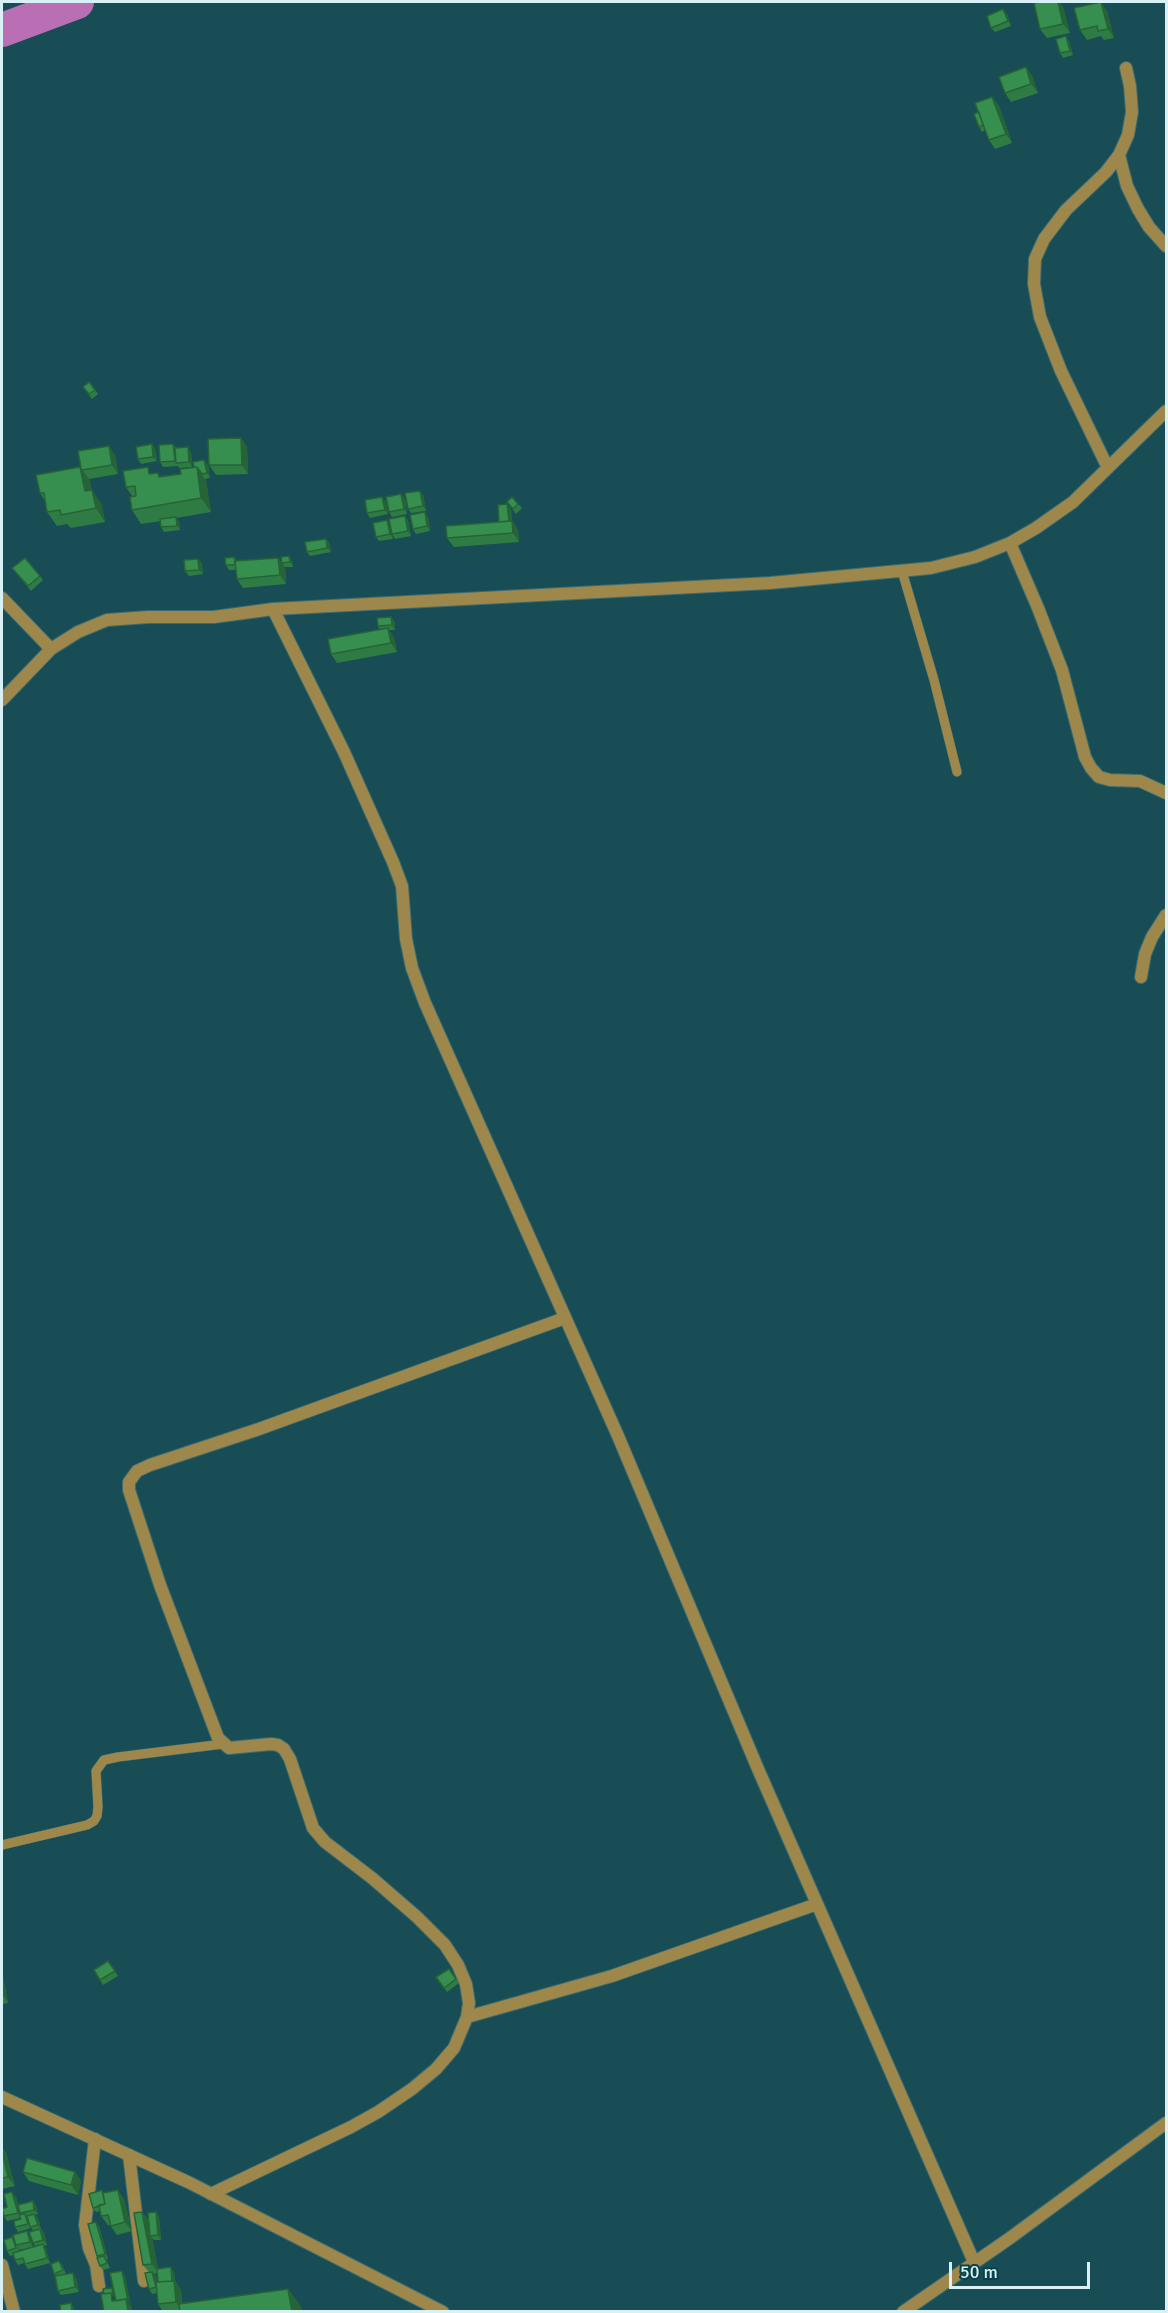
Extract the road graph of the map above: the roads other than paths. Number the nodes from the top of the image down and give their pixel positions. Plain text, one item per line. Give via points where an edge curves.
1 (1126, 68) dead end
2 (1119, 155) junction
3 (1167, 246) edge
4 (1165, 417) edge
5 (1108, 468) junction
6 (1010, 543) junction
7 (902, 571) junction
8 (2, 598) edge
9 (273, 609) junction
10 (51, 649) junction
11 (2, 700) edge
12 (957, 772) dead end
13 (1167, 793) edge
14 (1167, 915) edge
15 (1141, 977) dead end
16 (565, 1318) junction
17 (223, 1744) junction
18 (2, 1845) edge
19 (817, 1904) junction
20 (467, 2017) junction
21 (2, 2097) edge
22 (1167, 2123) edge
23 (96, 2139) junction
24 (129, 2155) junction
25 (211, 2194) junction
26 (974, 2262) junction
27 (2, 2265) edge
28 (144, 2281) edge
29 (99, 2286) dead end
30 (426, 2307) edge
31 (14, 2312) edge
32 (442, 2312) edge
33 (903, 2312) edge

1 - 2 street via 1132,112
2 - 3 street via 1138,209
2 - 5 street via 1044,239 1035,259 1034,284 1040,316 1061,371
4 - 5 street
5 - 6 street via 1073,502
6 - 7 street via 975,557
6 - 13 street via 1062,670 1091,768 1099,777 1140,782
7 - 9 street via 758,583
7 - 12 lane
8 - 10 street
9 - 10 street via 214,617 107,620
9 - 16 street via 393,862 402,886 412,968 425,1003
10 - 11 street
14 - 15 street via 1152,937
16 - 17 street via 150,1465 132,1476 129,1490 160,1585 213,1728
16 - 19 street
17 - 18 lane via 104,1760 96,1771 98,1807 94,1821
17 - 20 street via 239,1748 271,1744 284,1749 313,1828 445,1945 466,1984
19 - 20 street via 612,1976
19 - 26 street
20 - 25 street via 454,2048 436,2069 403,2095 351,2127
21 - 23 street
22 - 26 street
23 - 24 street
23 - 29 street via 85,2225
24 - 25 street
24 - 28 street
25 - 30 street
26 - 33 street
27 - 31 street
30 - 32 street

